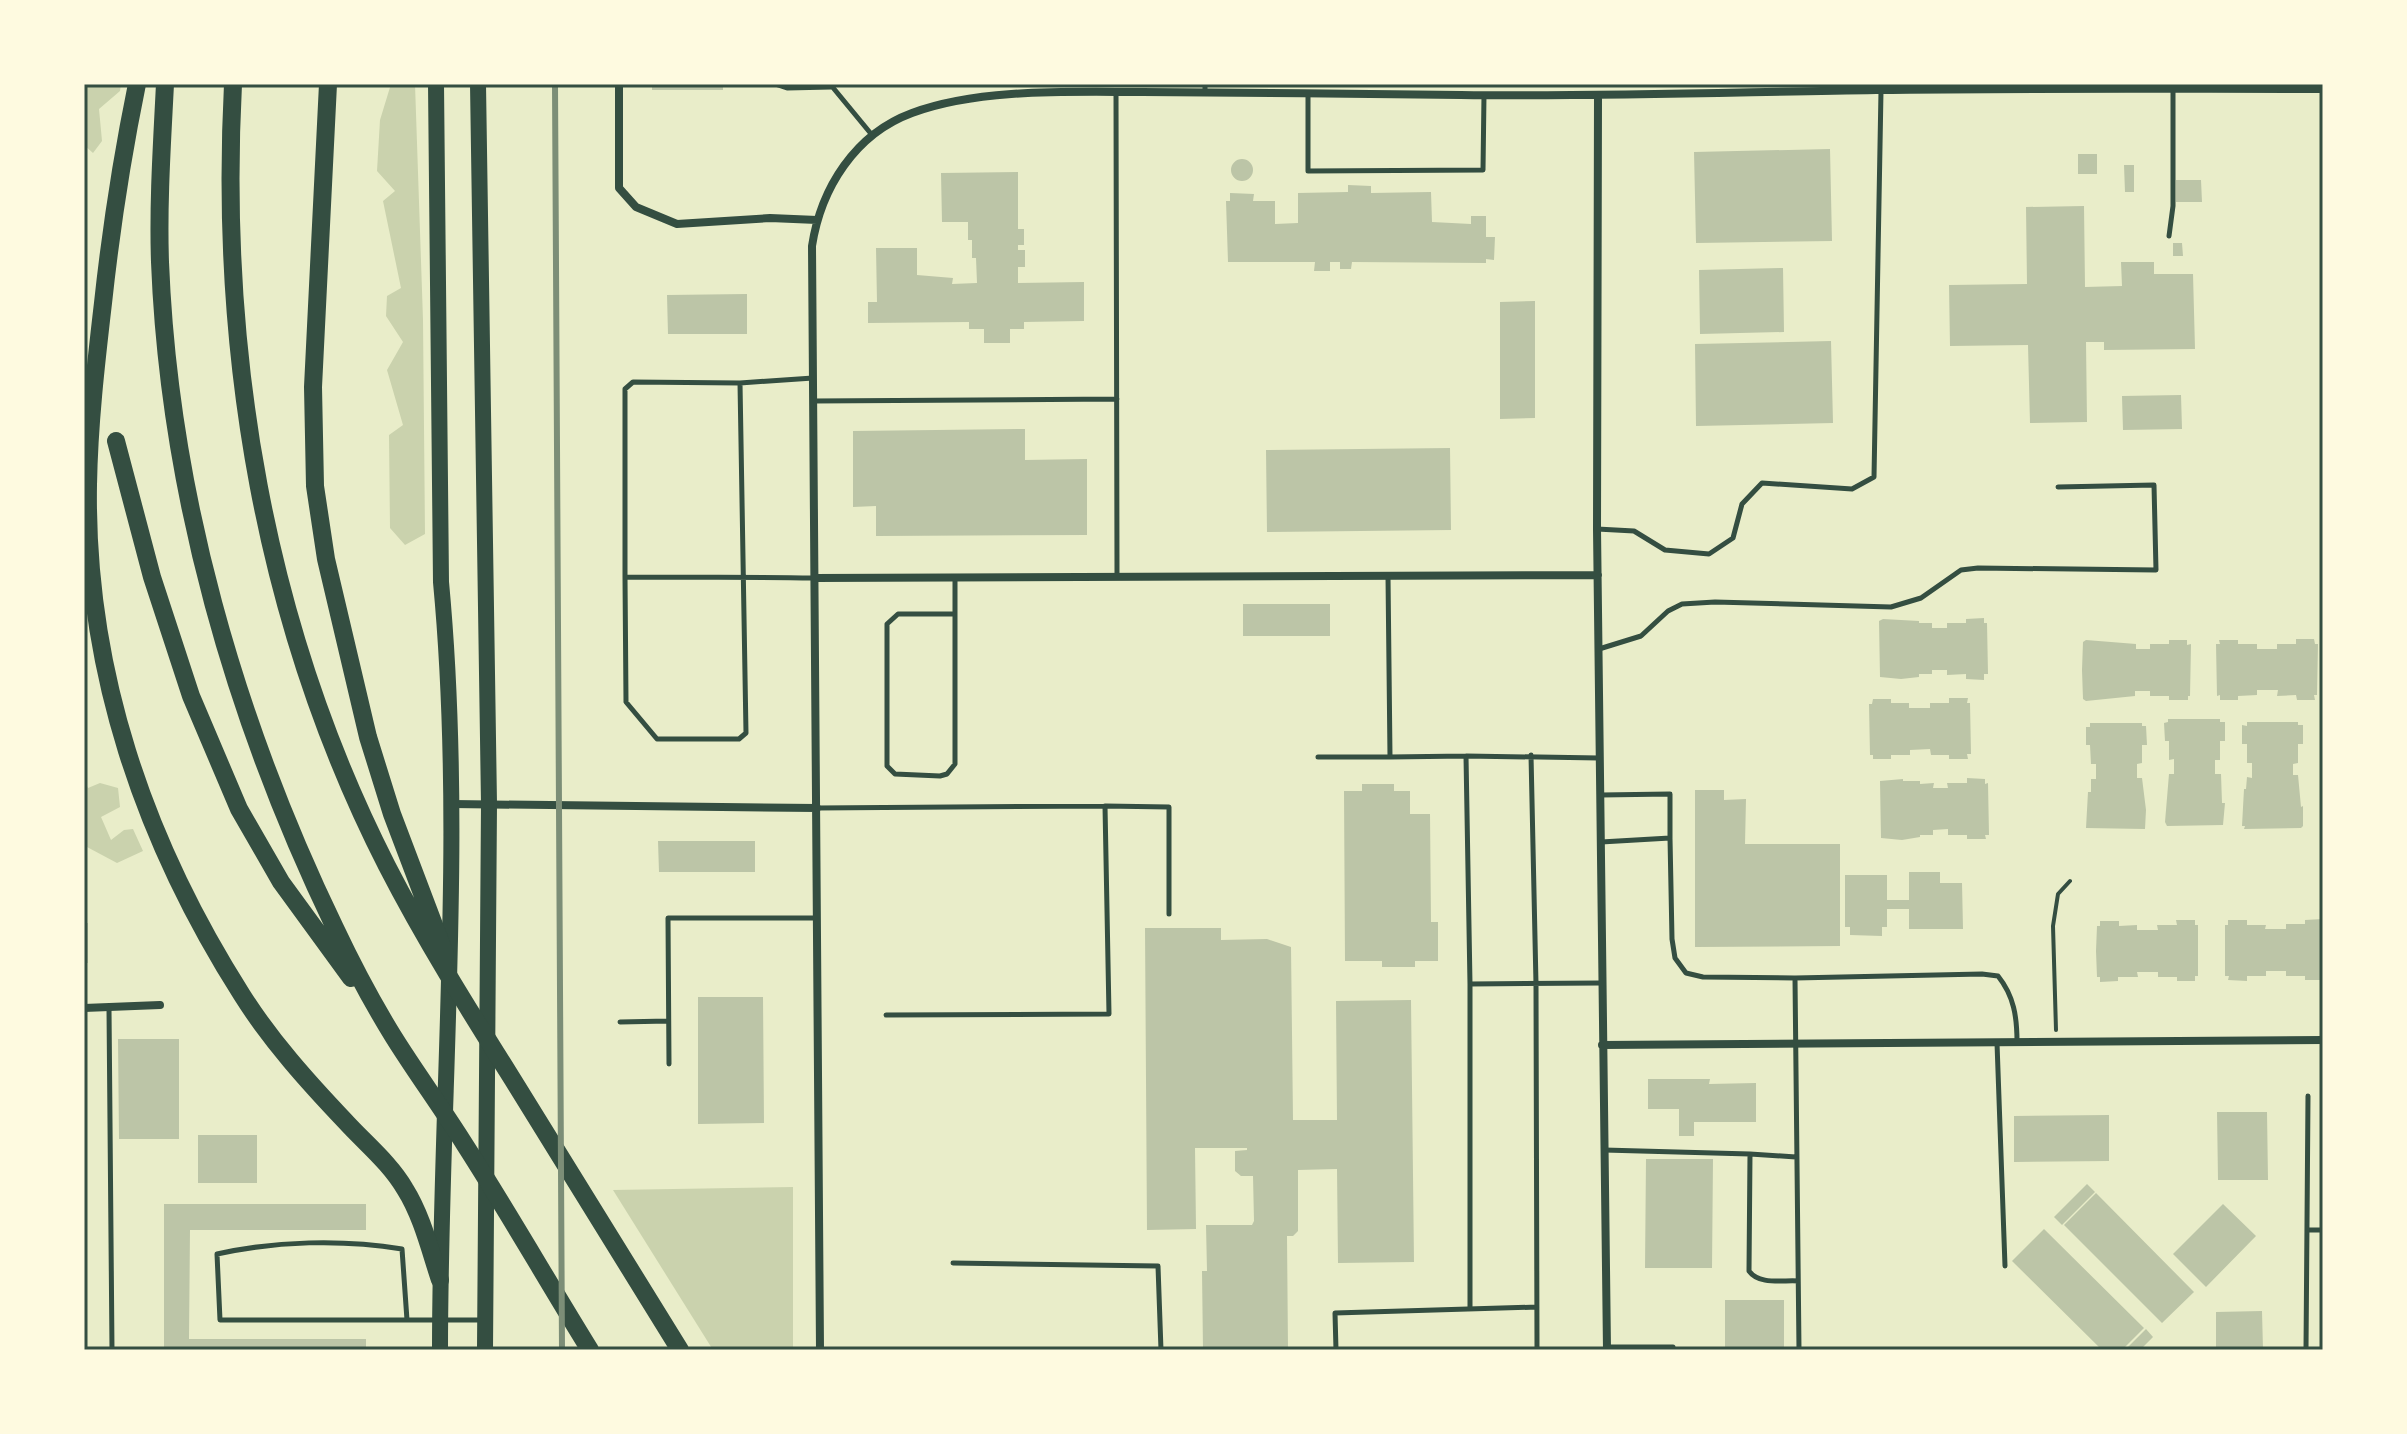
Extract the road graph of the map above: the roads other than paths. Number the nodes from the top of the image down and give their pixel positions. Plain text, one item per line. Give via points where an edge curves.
1 (137, 84) edge
2 (165, 84) edge
3 (233, 84) edge
4 (328, 84) edge
5 (436, 84) edge
6 (478, 84) edge
7 (619, 84) edge
8 (775, 84) edge
9 (1462, 84) edge
10 (832, 85) edge
11 (1205, 88) edge
12 (1670, 89) edge
13 (2173, 89) junction
14 (2323, 89) edge
15 (1881, 90) junction
16 (1116, 92) junction
17 (1308, 93) junction
18 (1463, 95) junction
19 (1484, 95) junction
20 (1598, 97) junction
21 (873, 136) junction
22 (816, 222) junction
23 (2169, 236) dead end
24 (813, 378) junction
25 (740, 383) junction
26 (1117, 399) junction
27 (813, 401) junction
28 (116, 441) dead end
29 (2058, 487) dead end
30 (1597, 529) junction
31 (1388, 575) junction
32 (1598, 575) junction
33 (1117, 576) junction
34 (625, 577) junction
35 (744, 577) junction
36 (955, 577) junction
37 (815, 578) junction
38 (955, 614) junction
39 (1598, 649) junction
40 (1531, 755) junction
41 (1466, 756) junction
42 (1318, 757) dead end
43 (1390, 757) junction
44 (1599, 758) junction
45 (1600, 795) junction
46 (452, 804) junction
47 (489, 804) junction
48 (1105, 806) junction
49 (817, 808) junction
50 (1670, 838) junction
51 (1600, 842) junction
52 (1169, 914) dead end
53 (816, 918) junction
54 (1795, 978) junction
55 (1601, 983) junction
56 (1470, 984) junction
57 (1536, 984) junction
58 (461, 998) junction
59 (160, 1005) dead end
60 (84, 1008) edge
61 (109, 1008) junction
62 (886, 1015) dead end
63 (668, 1021) junction
64 (620, 1022) dead end
65 (392, 1035) junction
66 (2323, 1040) edge
67 (1997, 1042) junction
68 (2017, 1042) junction
69 (1795, 1043) junction
70 (1602, 1045) junction
71 (669, 1064) dead end
72 (2308, 1096) dead end
73 (1604, 1150) junction
74 (1750, 1154) junction
75 (1796, 1157) junction
76 (2307, 1230) junction
77 (2323, 1230) edge
78 (953, 1263) dead end
79 (2005, 1266) dead end
80 (440, 1280) junction
81 (1798, 1281) junction
82 (1537, 1307) junction
83 (1470, 1309) junction
84 (407, 1320) junction
85 (485, 1320) junction
86 (440, 1321) junction
87 (1606, 1348) edge
88 (112, 1350) edge
89 (440, 1350) edge
90 (485, 1350) edge
91 (590, 1350) edge
92 (680, 1350) edge
93 (820, 1350) edge
94 (1161, 1350) edge
95 (1336, 1350) edge
96 (1537, 1350) edge
97 (1673, 1350) edge
98 (1799, 1350) edge
99 (2306, 1350) edge

1 - 80 highway via 114,207 88,486 95,595 118,718 145,807 197,922 267,1031 406,1190
2 - 65 highway via 159,198 165,326 187,488 206,574 271,782 335,930
3 - 58 highway via 233,268 243,394 281,592 352,790 385,863
4 - 58 highway via 313,387 315,486 326,559 368,737
5 - 46 main road via 441,582
6 - 47 main road
7 - 22 street via 619,188 636,207 677,224 770,218
8 - 10 lane
9 - 18 lane
10 - 21 lane
11 - 16 street
11 - 17 street
12 - 15 street
12 - 20 street
13 - 14 street
13 - 15 street
13 - 23 lane
15 - 30 lane via 1874,477 1852,489 1762,483 1742,504 1733,538 1709,554 1665,550 1634,531
16 - 21 street via 1045,92 948,102 912,113
16 - 26 lane
17 - 18 street
17 - 19 lane via 1308,171 1483,170
18 - 19 street
19 - 20 street
20 - 30 street
21 - 22 street via 832,182
22 - 24 street
24 - 25 lane
24 - 27 street
25 - 34 lane via 633,382 625,389
25 - 35 lane
26 - 27 lane
26 - 33 lane
27 - 37 street
28 - 65 highway via 191,696 239,809 281,882
29 - 39 lane via 2154,485 2156,570 1961,570 1921,598 1891,607 1682,604 1641,636
30 - 32 street
31 - 32 street
31 - 33 street
31 - 43 lane
32 - 39 street
33 - 36 street
34 - 35 lane
34 - 35 lane via 626,702 657,739 739,739 746,733
35 - 37 lane
36 - 37 street
36 - 38 lane
37 - 49 street
38 - 38 lane via 955,764 940,776 895,774 887,766 887,624 898,614
39 - 44 street
40 - 41 lane
40 - 44 lane
40 - 57 lane
41 - 43 lane
41 - 56 lane
42 - 43 lane
44 - 45 street
45 - 50 lane via 1670,794
45 - 51 street
46 - 47 street
46 - 80 main road
47 - 49 street
47 - 85 main road
48 - 49 lane
48 - 52 lane via 1169,807
48 - 62 lane via 1109,1014
49 - 53 street
50 - 51 lane
50 - 54 lane via 1672,939 1675,958 1686,973
51 - 55 street
53 - 63 lane via 668,918
53 - 93 street
54 - 68 lane via 1998,976 2017,1015
54 - 69 lane
55 - 57 lane
55 - 70 street
56 - 57 lane
56 - 83 lane
57 - 82 lane
58 - 92 highway
59 - 61 street
60 - 61 street
61 - 88 lane
63 - 64 lane
63 - 71 lane
65 - 91 highway
66 - 68 street
67 - 68 street
67 - 69 street
67 - 79 lane
69 - 70 street
69 - 75 lane
70 - 73 street
72 - 76 lane
73 - 74 lane
73 - 87 street
74 - 75 lane
74 - 81 lane via 1749,1271 1761,1280
75 - 81 lane
76 - 77 lane
76 - 99 lane
78 - 94 lane via 1158,1266
80 - 86 main road
81 - 98 lane
82 - 83 lane
82 - 96 lane
83 - 95 lane via 1335,1313
84 - 84 lane via 220,1320 217,1254 252,1247 368,1243 402,1249
84 - 86 lane
85 - 86 lane
85 - 90 main road
86 - 89 main road
87 - 97 lane

